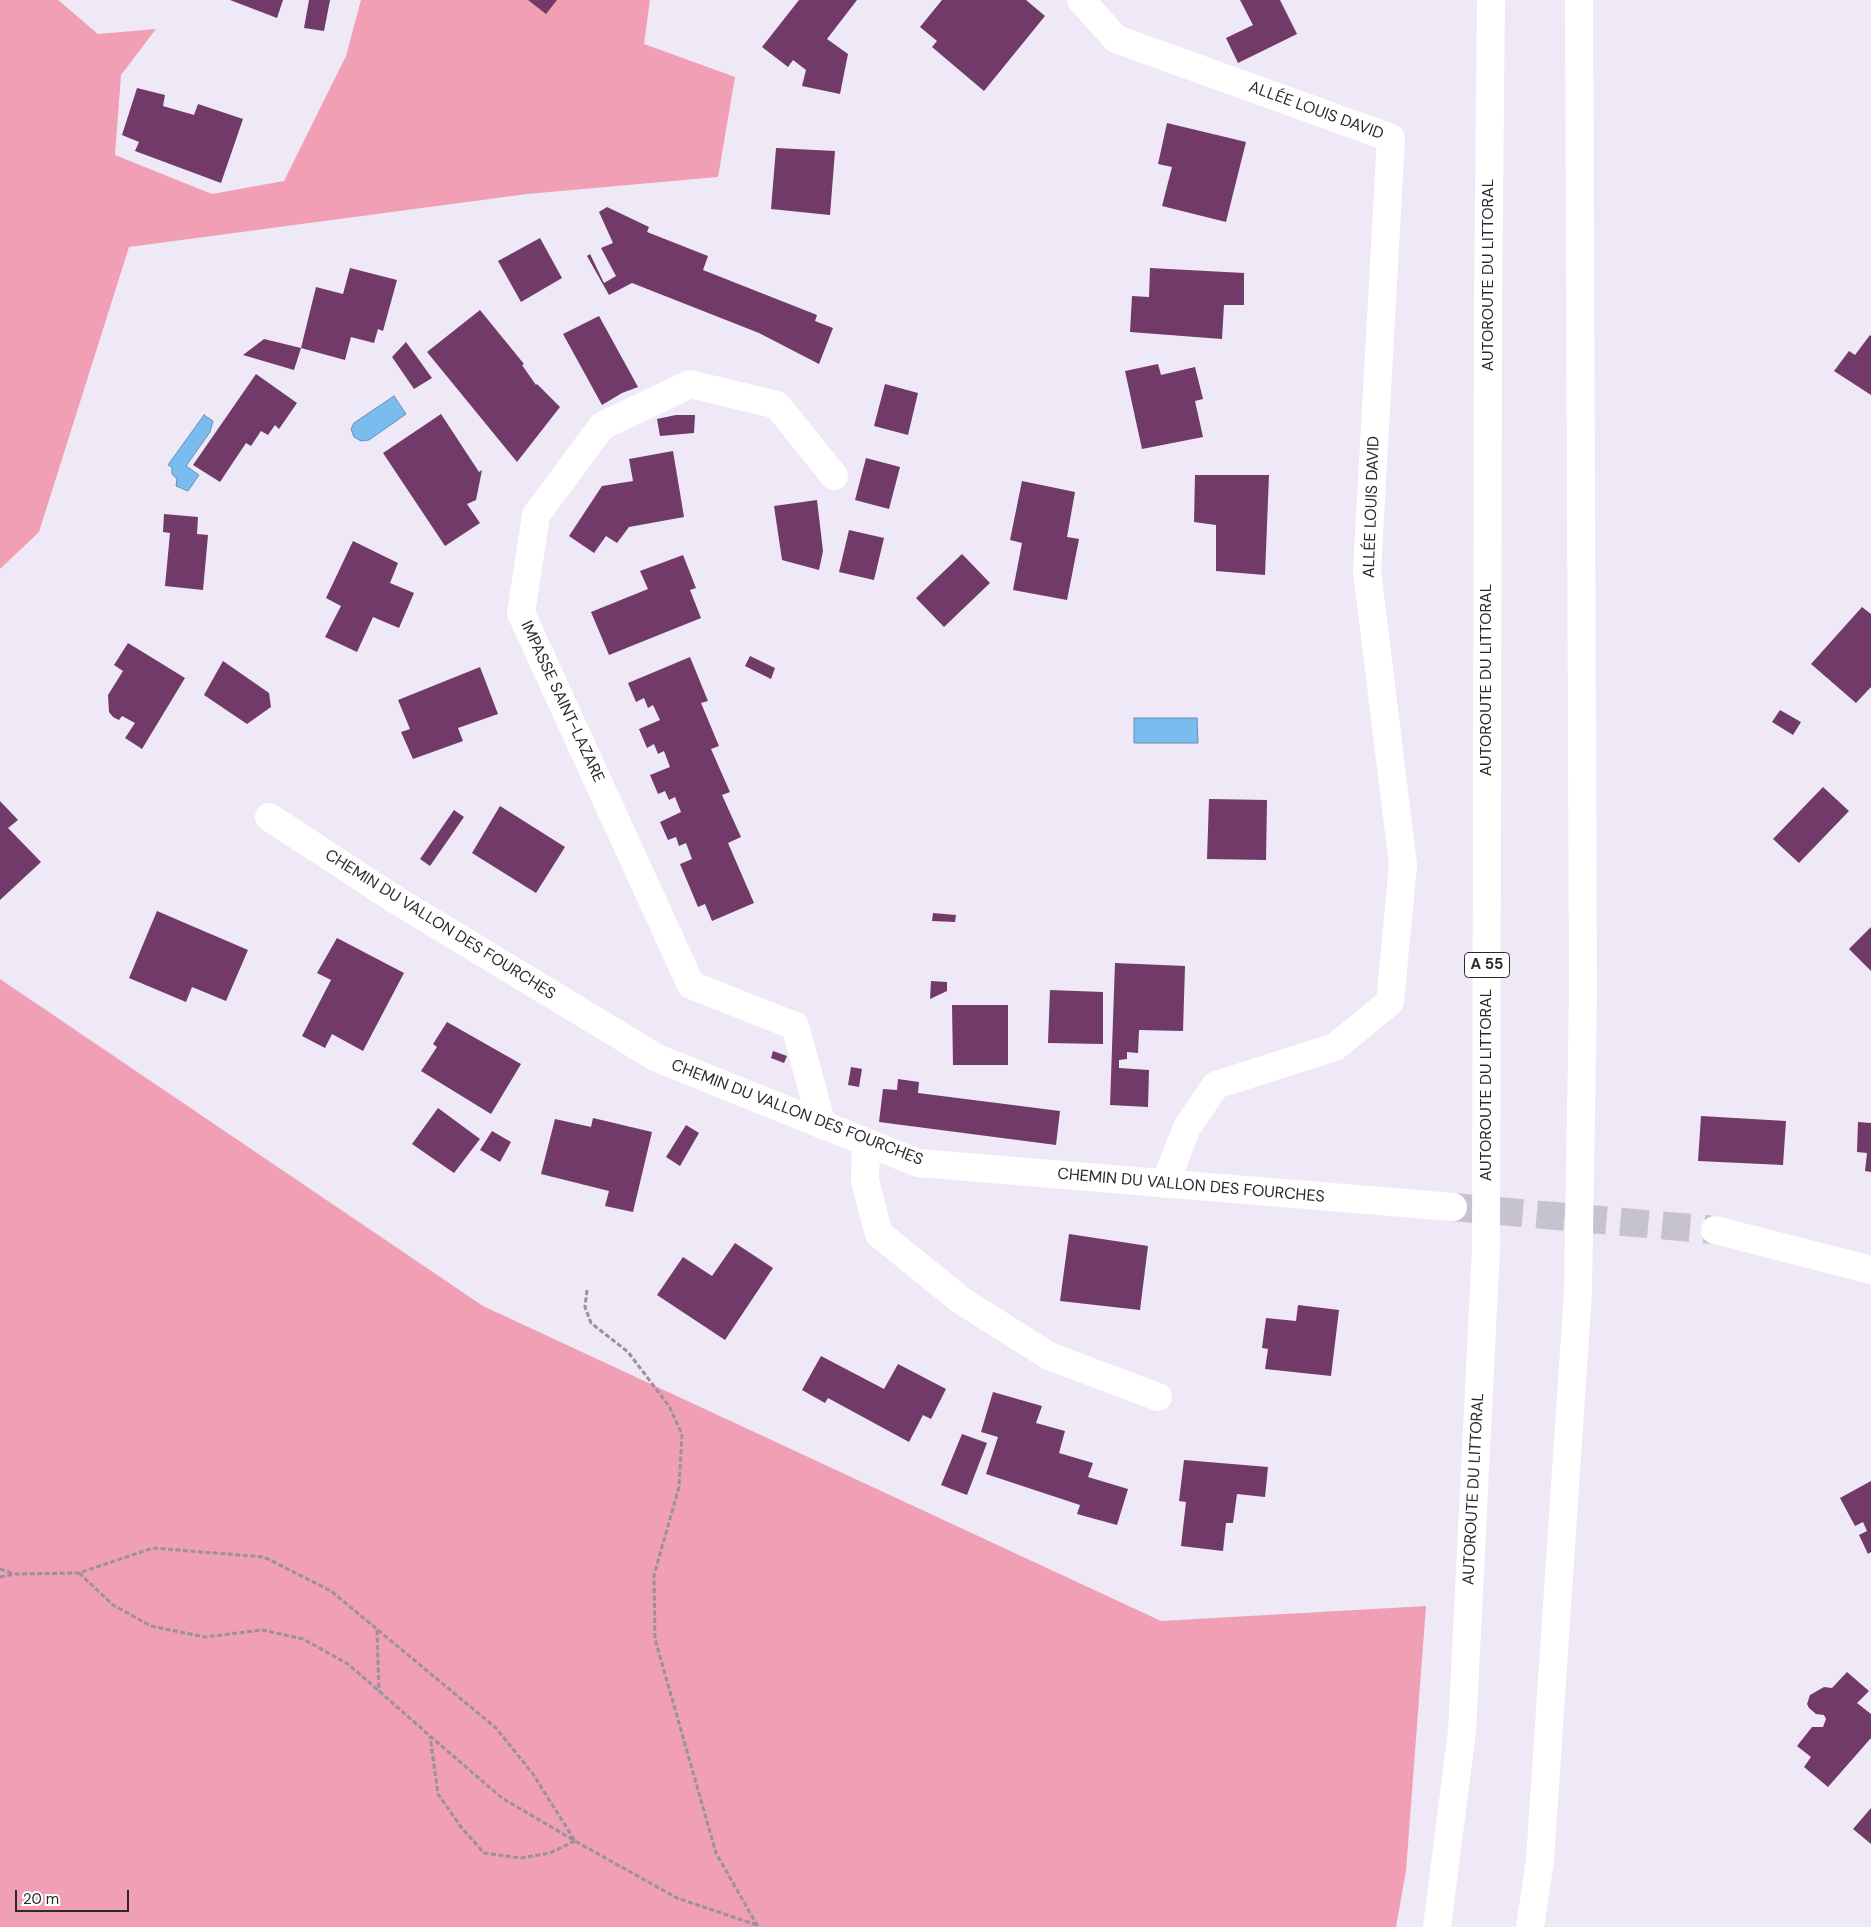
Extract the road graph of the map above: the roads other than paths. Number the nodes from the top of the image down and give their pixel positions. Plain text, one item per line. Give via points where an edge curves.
1 (1081, 0) edge
2 (1491, 0) edge
3 (1579, 0) edge
4 (834, 476) dead end
5 (269, 817) dead end
6 (822, 1125) junction
7 (866, 1143) junction
8 (1165, 1184) junction
9 (1453, 1208) tunnel mouth
10 (1716, 1230) tunnel mouth
11 (1871, 1270) edge
12 (1158, 1397) dead end
13 (1437, 1927) edge
14 (1530, 1927) edge

1 - 8 main road, ALLÉE LOUIS DAVID via 1116,39 1391,138 1366,571 1403,864 1390,1002 1335,1047 1216,1086 1187,1127
2 - 13 main road, AUTOROUTE DU LITTORAL / A 55 via 1486,1249 1462,1731
3 - 14 main road via 1583,992 1578,1282 1540,1860
4 - 6 main road, IMPASSE SAINT-LAZARE via 777,405 690,384 602,426 536,515 521,613 692,985 795,1026
5 - 6 main road, CHEMIN DU VALLON DES FOURCHES via 396,900 657,1058
6 - 7 main road, CHEMIN DU VALLON DES FOURCHES
7 - 8 main road, CHEMIN DU VALLON DES FOURCHES via 918,1163
7 - 12 main road via 865,1181 879,1234 962,1301 1049,1356
8 - 9 main road, CHEMIN DU VALLON DES FOURCHES
10 - 11 main road

